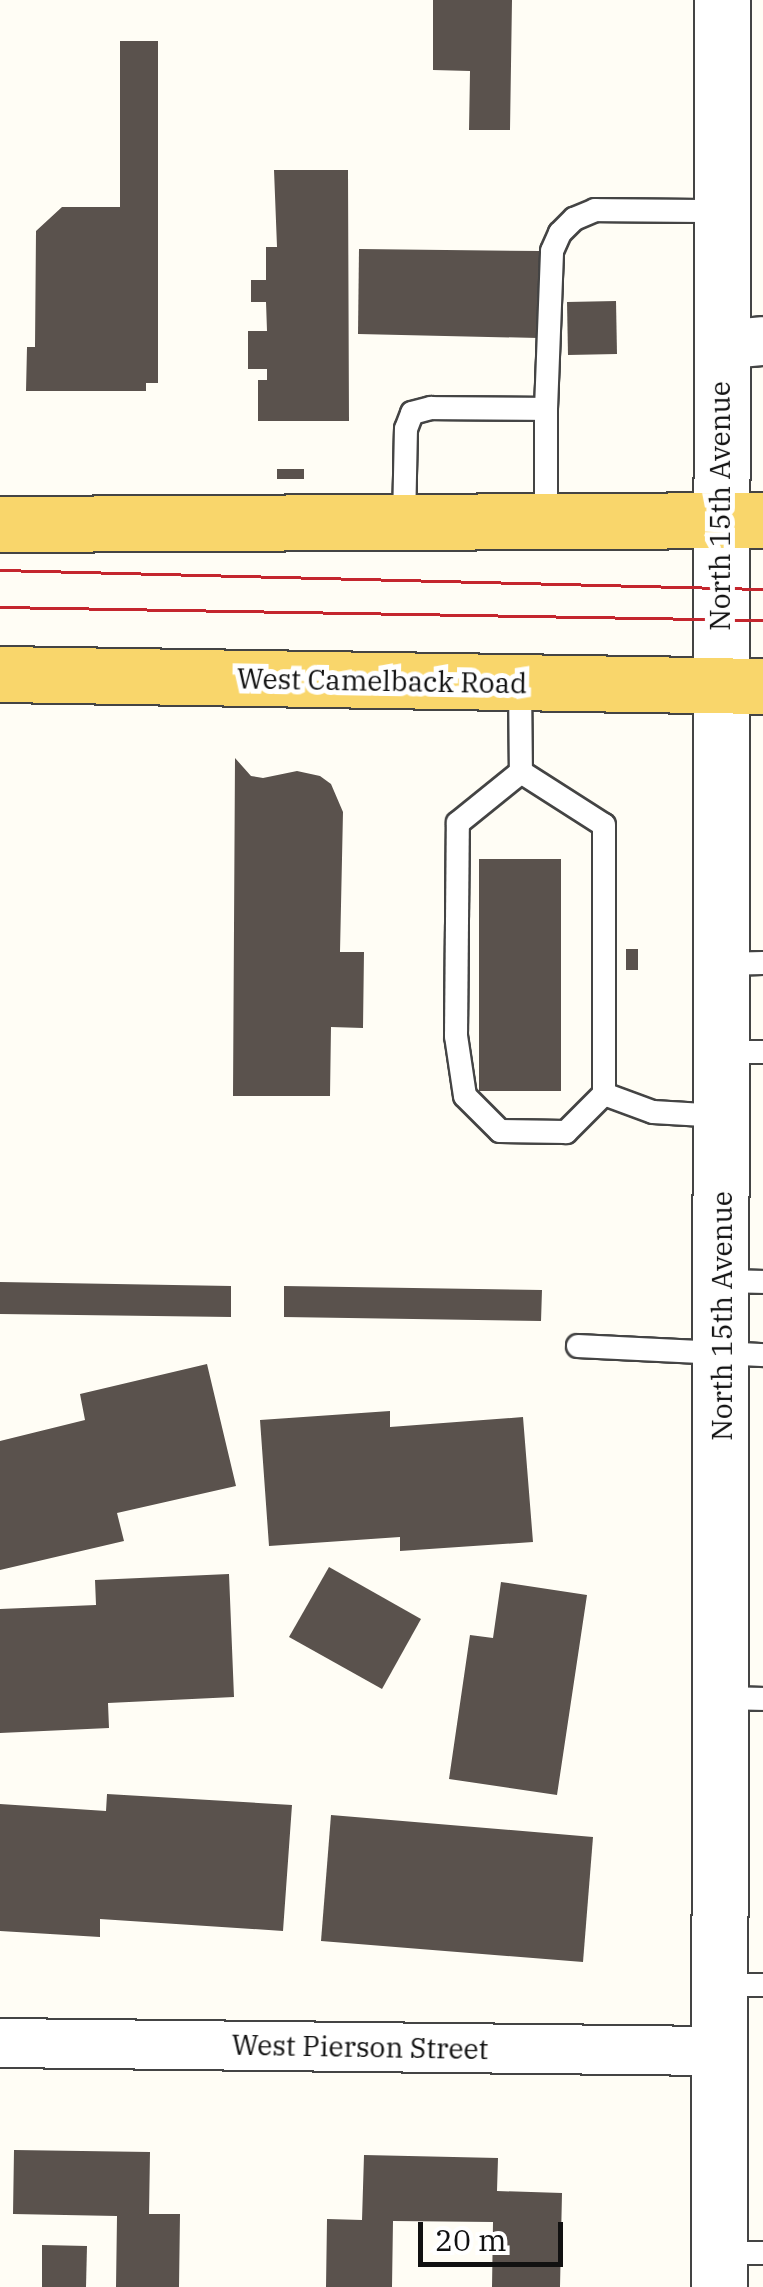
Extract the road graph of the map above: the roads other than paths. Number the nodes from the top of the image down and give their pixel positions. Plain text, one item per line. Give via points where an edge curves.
1 (722, 0) edge
2 (721, 211) junction
3 (742, 343) edge
4 (546, 408) junction
5 (742, 520) edge
6 (546, 522) junction
7 (404, 523) junction
8 (0, 524) edge
9 (0, 674) edge
10 (520, 683) junction
11 (742, 686) edge
12 (521, 772) junction
13 (742, 963) edge
14 (742, 1052) edge
15 (604, 1094) junction
16 (721, 1116) junction
17 (742, 1281) edge
18 (578, 1346) dead end
19 (743, 1355) edge
20 (742, 1698) edge
21 (742, 1985) edge
22 (0, 2043) edge
23 (719, 2051) junction
24 (734, 2264) edge

1 - 2 street, North 15th Avenue
2 - 3 street, North 15th Avenue
2 - 4 lane via 595,210 560,233 552,250
3 - 5 street, North 15th Avenue
4 - 6 lane
4 - 7 lane via 412,413
5 - 6 main road
5 - 11 street, North 15th Avenue
6 - 7 main road
7 - 8 main road
9 - 10 main road, West Camelback Road
10 - 11 main road, West Camelback Road
10 - 12 lane
11 - 13 street, North 15th Avenue
12 - 15 lane via 604,825
12 - 15 lane via 458,824 456,1036 465,1096 500,1131 566,1132
13 - 14 street, North 15th Avenue
14 - 16 street, North 15th Avenue
15 - 16 lane via 653,1112
16 - 17 street, North 15th Avenue
17 - 19 street, North 15th Avenue
18 - 19 lane
19 - 20 street, North 15th Avenue
20 - 21 street, North 15th Avenue
21 - 23 street, North 15th Avenue
22 - 23 street, West Pierson Street
23 - 24 street, North 15th Avenue

